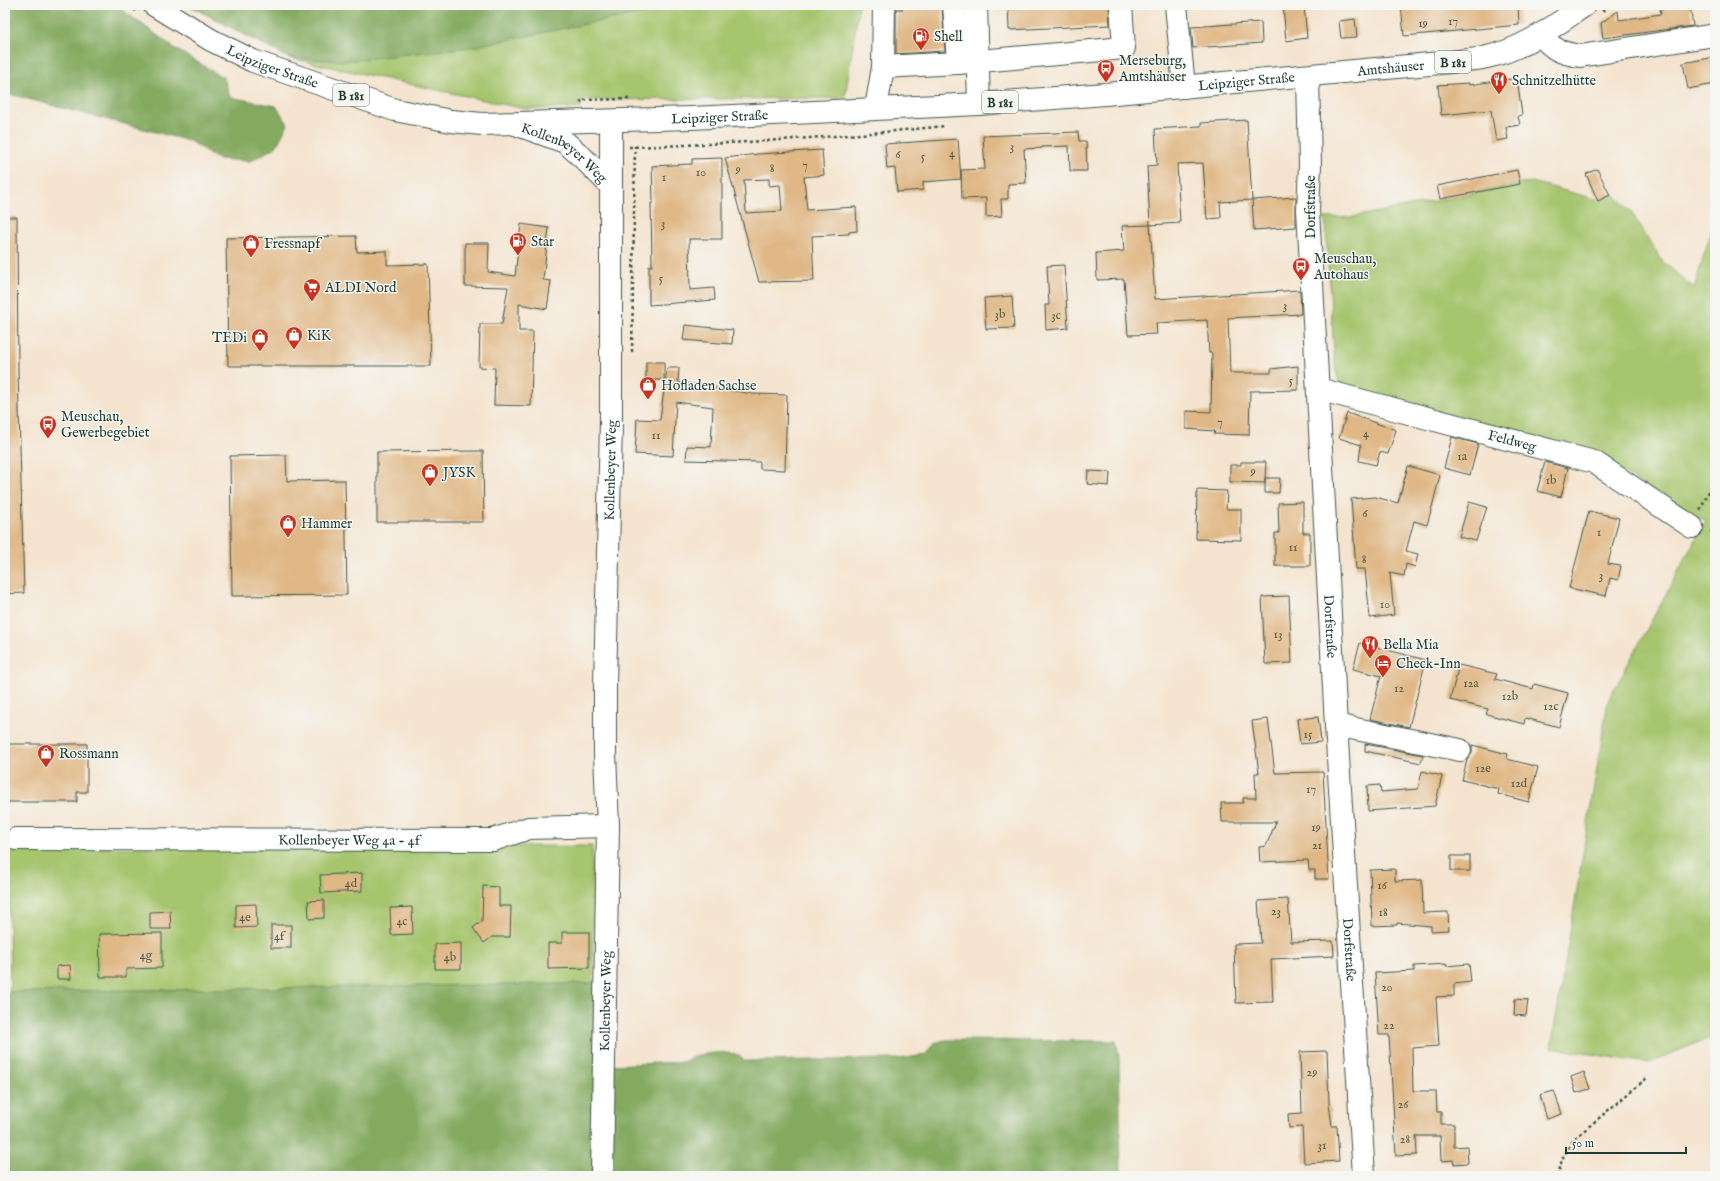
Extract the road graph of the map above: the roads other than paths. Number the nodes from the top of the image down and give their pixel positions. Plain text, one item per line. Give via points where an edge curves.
1 (154, 5) edge
2 (884, 5) edge
3 (954, 5) edge
4 (976, 5) edge
5 (1122, 5) edge
6 (1176, 5) edge
7 (1585, 5) edge
8 (1715, 34) edge
9 (1541, 35) junction
10 (967, 63) junction
11 (882, 67) junction
12 (1308, 76) junction
13 (1184, 87) junction
14 (979, 104) junction
15 (876, 108) junction
16 (611, 121) junction
17 (515, 124) junction
18 (611, 186) junction
19 (1318, 389) junction
20 (1692, 527) road end
21 (1336, 726) junction
22 (1460, 750) dead end
23 (608, 826) junction
24 (16, 839) dead end
25 (602, 1176) edge
26 (1364, 1176) edge

1 - 17 street, Leipziger Straße / B 181 via 176,20 252,61 395,110 451,121
2 - 11 street
3 - 10 street
4 - 10 street via 978,44
5 - 10 street via 1124,48
6 - 13 street
7 - 9 street, Amtshäuser / B 181
8 - 9 street via 1580,56 1566,54 1550,47
9 - 12 street, Amtshäuser / B 181 via 1511,50 1487,58
10 - 11 street
10 - 14 street
11 - 15 street
12 - 13 street, Leipziger Straße / B 181
12 - 19 street, Dorfstraße via 1308,210
13 - 14 street, Leipziger Straße / B 181
14 - 15 street, Leipziger Straße / B 181
15 - 16 street, Leipziger Straße / B 181
16 - 17 street, Leipziger Straße / B 181
16 - 18 street, Kollenbeyer Weg
17 - 18 street, Kollenbeyer Weg via 565,142
18 - 23 street, Kollenbeyer Weg via 611,423 605,754
19 - 20 street, Feldweg via 1594,462
19 - 21 street, Dorfstraße
21 - 22 street
21 - 26 street, Dorfstraße
23 - 24 street, Kollenbeyer Weg 4a - 4f via 529,828 493,840
23 - 25 street, Kollenbeyer Weg

